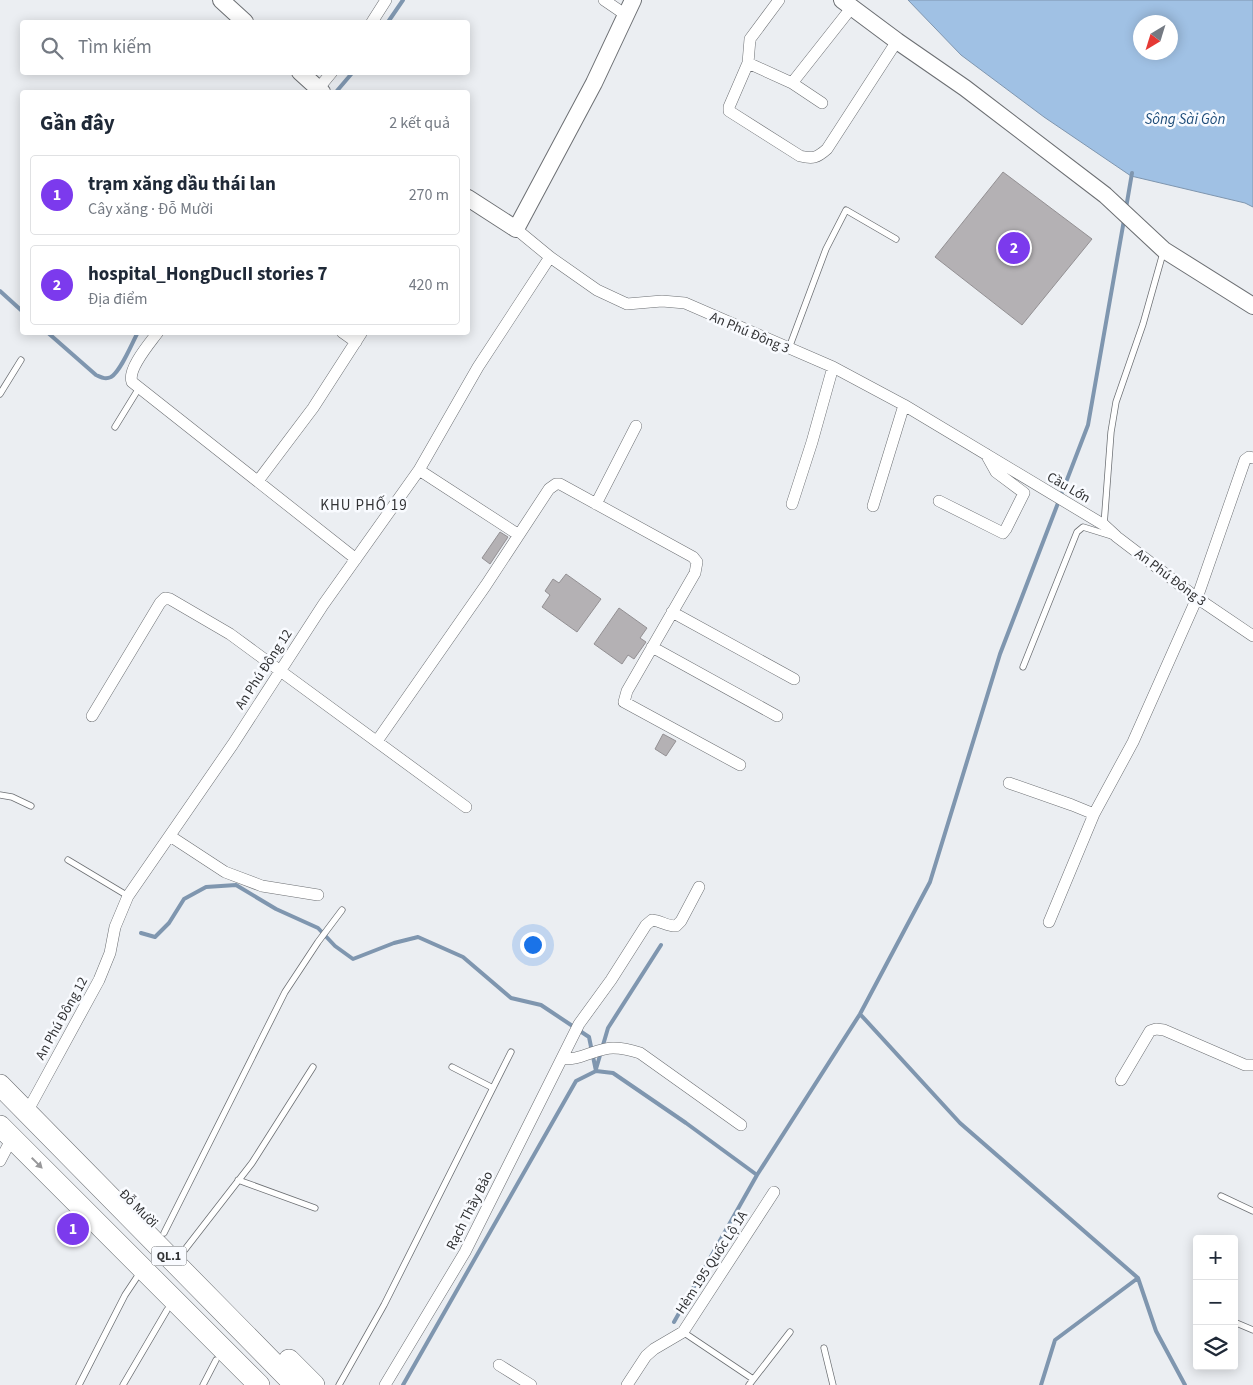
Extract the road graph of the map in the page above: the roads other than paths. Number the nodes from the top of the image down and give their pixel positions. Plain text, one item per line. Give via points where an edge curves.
1 (221, 0) edge
2 (386, 0) edge
3 (604, 0) edge
4 (633, 0) edge
5 (779, 0) edge
6 (847, 4) edge
7 (626, 15) junction
8 (243, 20) edge
9 (373, 20) edge
10 (897, 41) junction
11 (748, 63) junction
12 (303, 75) edge
13 (330, 75) edge
14 (792, 83) junction
15 (319, 90) edge
16 (321, 90) edge
17 (822, 103) dead end
18 (470, 199) edge
19 (516, 229) junction
20 (896, 239) dead end
21 (1164, 250) junction
22 (550, 257) junction
23 (1253, 306) edge
24 (156, 335) edge
25 (359, 337) edge
26 (788, 348) junction
27 (22, 360) dead end
28 (834, 367) junction
29 (139, 388) junction
30 (0, 394) edge
31 (904, 405) junction
32 (636, 426) dead end
33 (115, 427) dead end
34 (986, 454) junction
35 (1253, 458) edge
36 (419, 470) junction
37 (258, 481) junction
38 (1033, 483) joint
39 (939, 501) dead end
40 (596, 504) junction
41 (792, 504) dead end
42 (872, 506) dead end
43 (1090, 516) joint
44 (1104, 525) junction
45 (520, 535) junction
46 (1117, 537) junction
47 (356, 559) junction
48 (1197, 598) junction
49 (672, 612) junction
50 (1253, 636) edge
51 (652, 647) junction
52 (1023, 667) dead end
53 (281, 671) junction
54 (794, 679) dead end
55 (92, 716) dead end
56 (777, 716) dead end
57 (377, 741) junction
58 (740, 765) dead end
59 (1009, 783) dead end
60 (0, 795) edge
61 (30, 806) dead end
62 (466, 807) dead end
63 (1094, 814) junction
64 (170, 836) junction
65 (68, 860) dead end
66 (699, 887) dead end
67 (318, 895) dead end
68 (128, 896) junction
69 (342, 910) dead end
70 (1048, 922) dead end
71 (511, 1052) dead end
72 (562, 1058) junction
73 (1253, 1065) edge
74 (312, 1067) dead end
75 (452, 1067) dead end
76 (1121, 1080) dead end
77 (0, 1085) edge
78 (493, 1088) junction
79 (27, 1112) junction
80 (741, 1125) dead end
81 (42, 1126) junction
82 (4, 1130) edge
83 (0, 1161) edge
84 (238, 1180) junction
85 (774, 1192) dead end
86 (1221, 1196) dead end
87 (315, 1208) dead end
88 (1253, 1211) edge
89 (164, 1233) junction
90 (183, 1252) junction
91 (136, 1266) junction
92 (167, 1310) junction
93 (1238, 1324) edge
94 (1253, 1330) edge
95 (683, 1332) junction
96 (790, 1332) dead end
97 (824, 1348) dead end
98 (216, 1360) junction
99 (499, 1365) dead end
100 (751, 1382) edge
101 (80, 1385) edge
102 (123, 1385) edge
103 (203, 1385) edge
104 (241, 1385) edge
105 (259, 1385) edge
106 (295, 1385) edge
107 (314, 1385) edge
108 (339, 1385) edge
109 (385, 1385) edge
110 (531, 1385) edge
111 (627, 1385) edge
112 (833, 1385) edge

1 - 8 street
2 - 9 street
3 - 7 street
4 - 7 street
5 - 11 street via 750,39
6 - 10 street
6 - 14 street
7 - 19 street via 594,83
10 - 11 street via 826,149 811,159 800,156 729,111
10 - 21 street via 965,88 1105,195
11 - 14 street
12 - 15 street
13 - 16 street
14 - 17 street
18 - 19 street, An Phú Đông 3
19 - 22 street, An Phú Đông 3
20 - 26 lane via 846,210 826,249
21 - 23 street
21 - 44 lane via 1116,402 1110,432
22 - 26 street, An Phú Đông 3 via 597,290 627,304 685,303
22 - 36 street, An Phú Đông 12 via 478,367
24 - 29 street via 131,373 132,382
25 - 37 street via 313,408
26 - 28 street, An Phú Đông 3
27 - 30 lane
28 - 31 street, An Phú Đông 3
28 - 41 street
29 - 33 lane
29 - 37 street
31 - 34 street, An Phú Đông 3
31 - 42 street
32 - 40 street
34 - 38 street, An Phú Đông 3
34 - 39 street via 996,472 1024,493 1006,530 1003,533
35 - 48 street via 1245,460
36 - 45 street
36 - 47 street, An Phú Đông 12
37 - 47 street
38 - 43 street, Cầu Lớn
40 - 45 street via 556,484 549,489
40 - 49 street via 693,556 697,562 695,573
43 - 44 street, An Phú Đông 3
44 - 46 street, An Phú Đông 3
45 - 57 street
46 - 48 street, An Phú Đông 3
46 - 52 lane via 1083,528 1077,532
47 - 53 street, An Phú Đông 12
48 - 50 street, An Phú Đông 3
48 - 63 street via 1133,742
49 - 51 street
49 - 54 street
51 - 56 street
51 - 58 street via 624,702
53 - 55 street via 230,634 165,598
53 - 57 street
53 - 64 street, An Phú Đông 12
57 - 62 street
59 - 63 street
60 - 61 lane
63 - 70 street
64 - 67 street via 224,872 262,886
64 - 68 street, An Phú Đông 12
65 - 68 lane
66 - 72 street, Rạch Thầy Bảo via 676,926 652,920 646,925 580,1024
68 - 79 street, An Phú Đông 12 via 99,980
69 - 89 lane via 285,992
71 - 78 lane
72 - 80 street via 572,1059 609,1048 640,1053
72 - 109 street, Rạch Thầy Bảo via 465,1252
73 - 76 street via 1245,1065 1156,1029 1150,1031
74 - 84 lane
75 - 78 lane
77 - 79 highway, Đỗ Mười / QL.1
78 - 108 lane via 384,1305
79 - 81 highway, Đỗ Mười / QL.1
79 - 82 highway
81 - 89 highway, Đỗ Mười / QL.1 via 54,1128 68,1137
81 - 106 highway, Đỗ Mười / QL.1
82 - 83 street
82 -> 91 highway, QL.1
84 - 87 lane
84 - 90 lane
85 - 95 street, Hẻm 195 Quốc Lộ 1A
86 - 88 lane
89 - 90 highway, Đỗ Mười / QL.1
90 - 107 highway, Đỗ Mười / QL.1
91 - 92 highway, QL.1 via 145,1288
91 - 101 lane
91 - 105 highway, QL.1
92 - 98 highway, QL.1
92 - 102 lane
93 - 94 lane
95 - 100 lane
95 - 111 street, Hẻm 195 Quốc Lộ 1A via 646,1356
96 - 100 lane
97 - 112 lane
98 - 103 lane
98 - 104 highway, QL.1
99 - 110 street

